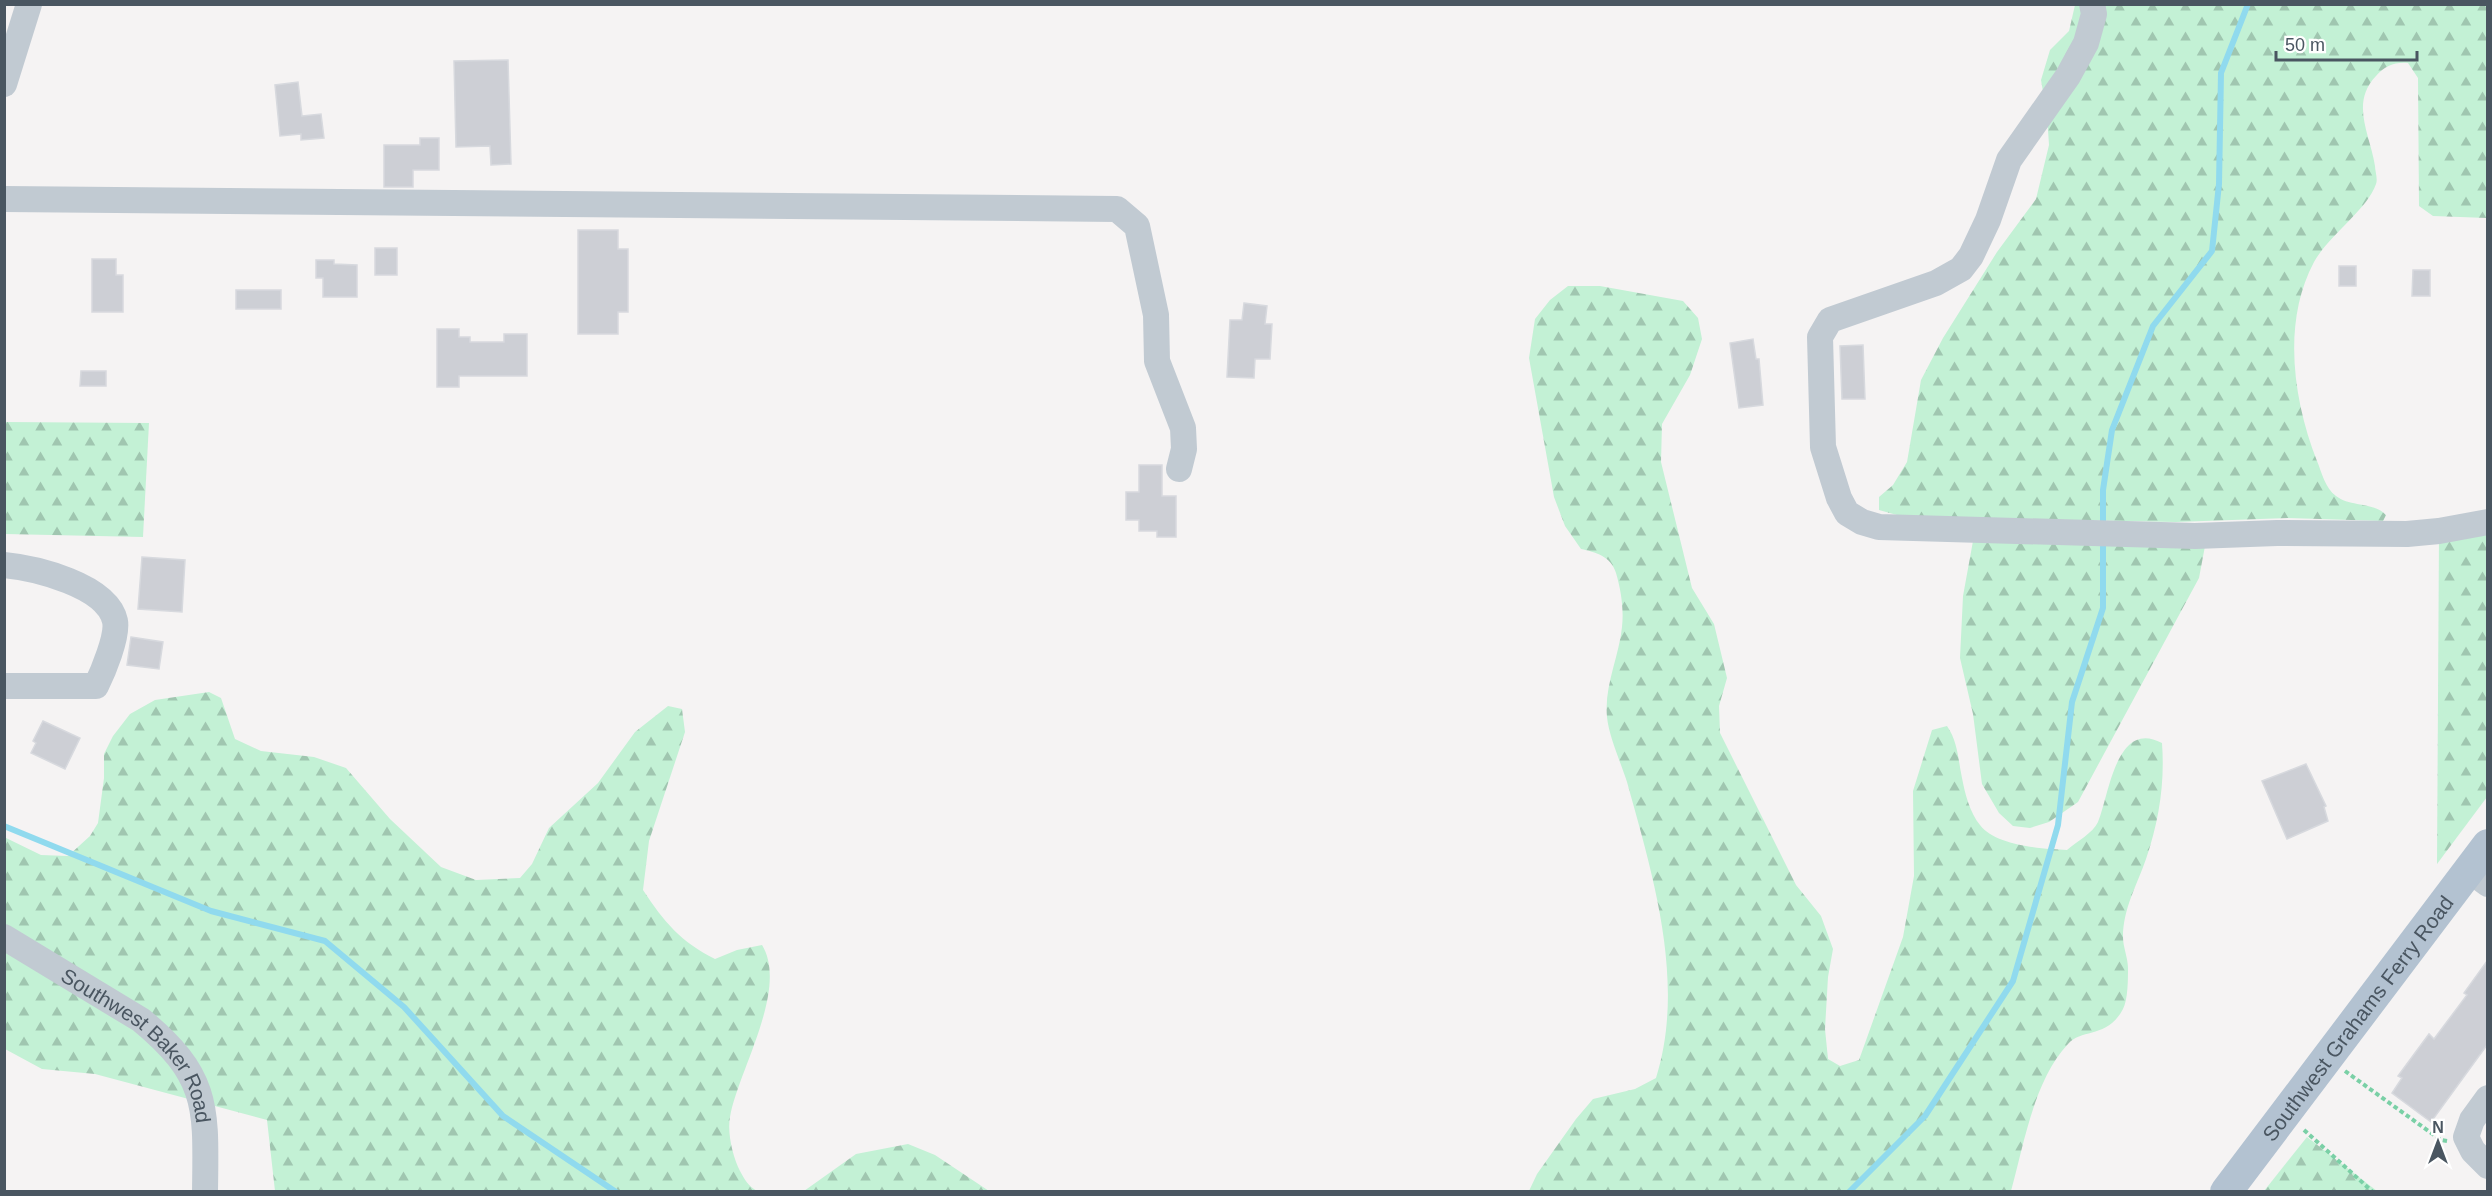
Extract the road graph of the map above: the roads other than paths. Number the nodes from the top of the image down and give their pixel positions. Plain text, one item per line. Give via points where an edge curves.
1 (29, 4) edge
2 (2092, 4) edge
3 (4, 84) edge
4 (4, 199) edge
5 (1179, 469) dead end
6 (2487, 522) edge
7 (4, 565) edge
8 (4, 686) edge
9 (2487, 845) edge
10 (2478, 877) edge
11 (4, 937) edge
12 (2487, 1098) edge
13 (2487, 1166) edge
14 (206, 1191) edge
15 (2226, 1191) edge

1 - 3 street
2 - 6 street via 2094,14 2086,43 2068,76 2009,160 1988,220 1961,269 1936,283 1830,320 1820,337 1823,447 1847,513 1878,526 2195,536 2277,532 2407,534
4 - 5 street via 1117,209 1137,226 1156,315 1157,361 1183,428 1184,449
7 - 8 street via 26,567 71,581 104,602 115,621 108,663 96,686
9 - 10 main road, Southwest Grahams Ferry Road
10 - 15 main road, Southwest Grahams Ferry Road via 2327,1058
11 - 14 street, Southwest Baker Road via 141,1020 180,1058 194,1077 202,1106
12 - 13 street via 2468,1128 2468,1143

